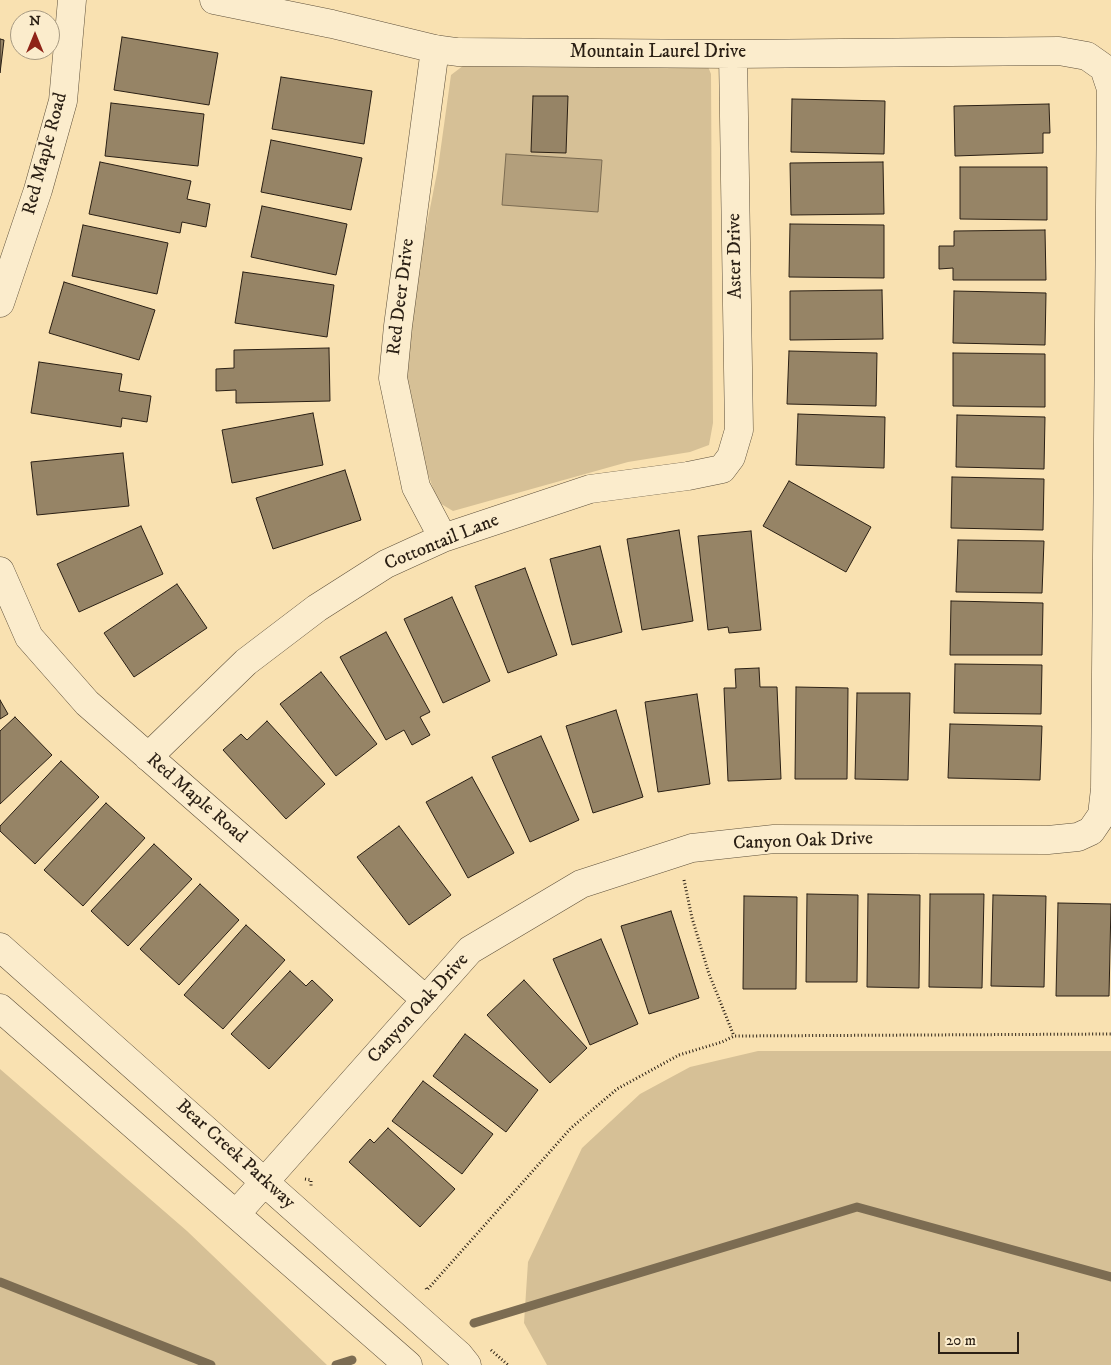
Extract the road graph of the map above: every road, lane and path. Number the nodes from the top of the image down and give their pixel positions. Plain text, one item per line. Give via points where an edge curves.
1 (72, 0) edge
2 (214, 0) edge
3 (435, 49) junction
4 (733, 54) junction
5 (0, 303) edge
6 (731, 457) joint
7 (443, 538) junction
8 (0, 571) edge
9 (148, 757) junction
10 (1091, 831) joint
11 (678, 853) junction
12 (0, 947) edge
13 (426, 1000) junction
14 (0, 1008) edge
15 (1111, 1034) edge
16 (734, 1036) junction
17 (299, 1177) dead end
18 (264, 1182) junction
19 (310, 1188) dead end
20 (236, 1214) junction
21 (420, 1283) dead end
22 (408, 1365) edge
23 (468, 1365) edge

1 - 5 street, Red Maple Road via 63,101 38,190
2 - 3 street, Mountain Laurel Drive
3 - 4 street, Mountain Laurel Drive via 457,52
3 - 7 street, Red Deer Drive via 393,378 416,487
4 - 6 street, Aster Drive via 739,430
4 - 10 street, Mountain Laurel Drive via 1059,51 1088,56 1104,68 1111,89 1105,789 1102,815
6 - 7 street, Cottontail Lane via 722,469 590,488
7 - 9 street, Cottontail Lane via 386,564 317,608 246,662
8 - 9 street, Red Maple Road via 29,637 87,703
9 - 13 street, Red Maple Road
10 - 11 street, Canyon Oak Drive via 1078,837 1048,840 774,839 692,848
11 - 13 street, Canyon Oak Drive via 581,884 470,950
11 - 16 path via 706,964
12 - 18 street, Bear Creek Parkway
13 - 18 street, Canyon Oak Drive
14 - 20 street
15 - 16 path
16 - 21 path via 679,1055 617,1089 570,1128 427,1290
17 - 19 path via 311,1180
18 - 20 street, Canyon Oak Drive
18 - 23 street, Bear Creek Parkway
20 - 22 street

